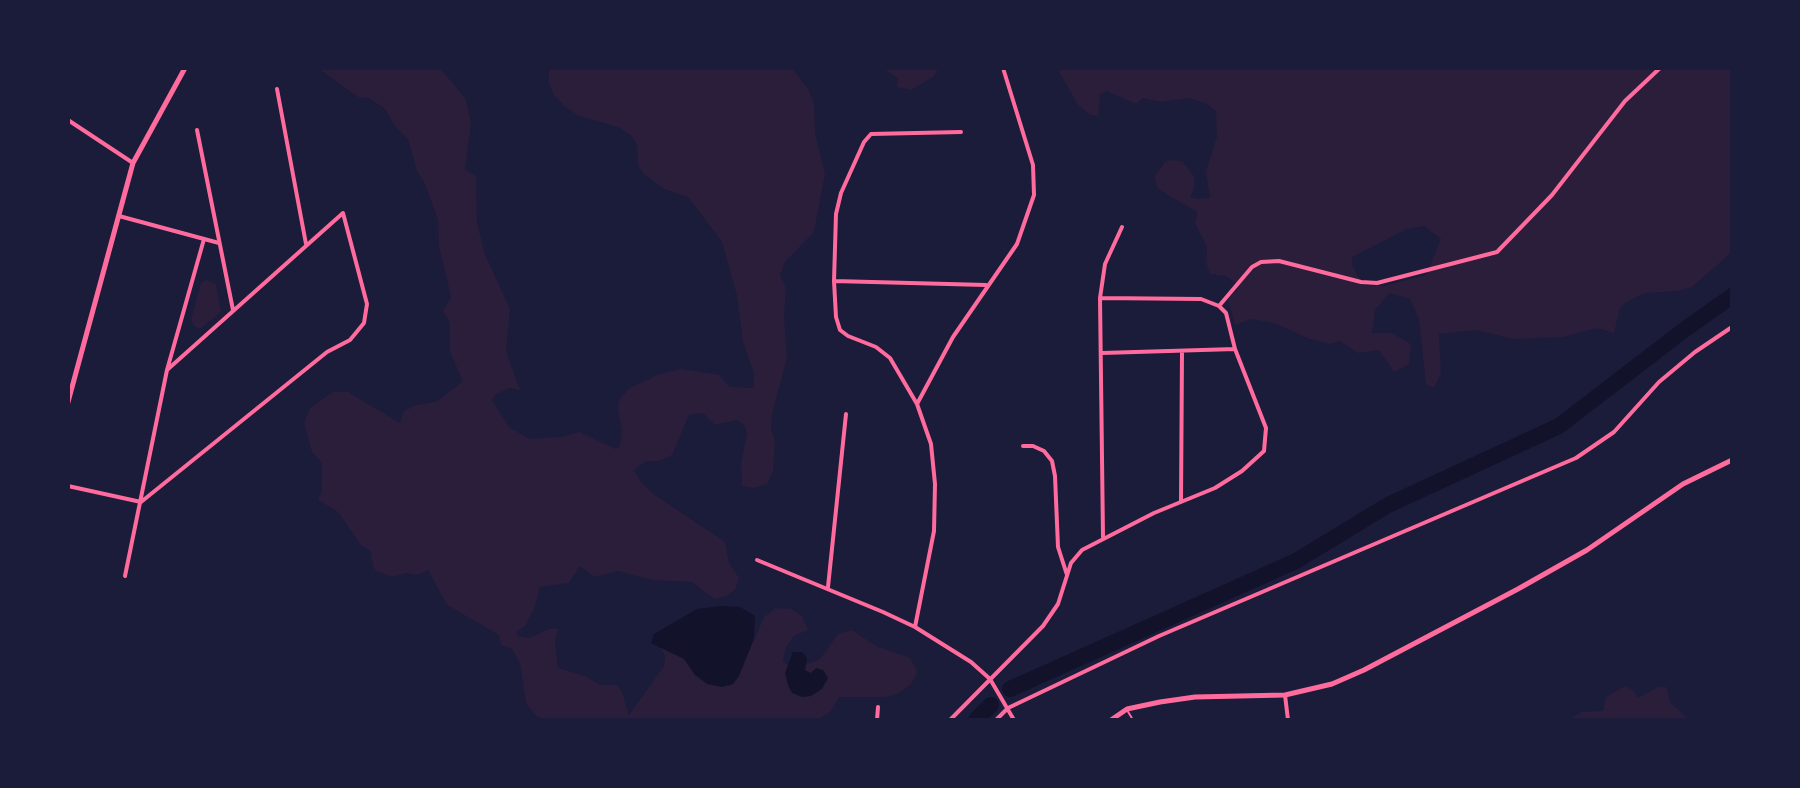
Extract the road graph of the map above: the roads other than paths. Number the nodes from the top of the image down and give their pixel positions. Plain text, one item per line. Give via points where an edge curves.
1 (185, 68) edge
2 (1003, 68) edge
3 (1660, 68) edge
4 (277, 89) dead end
5 (68, 120) edge
6 (197, 130) dead end
7 (961, 132) dead end
8 (133, 163) junction
9 (117, 215) junction
10 (1122, 227) dead end
11 (204, 239) junction
12 (220, 244) junction
13 (306, 244) junction
14 (834, 281) junction
15 (986, 285) junction
16 (1100, 298) junction
17 (1219, 306) junction
18 (233, 310) junction
19 (1732, 327) edge
20 (1235, 349) junction
21 (1182, 351) junction
22 (1102, 353) junction
23 (167, 370) junction
24 (68, 402) edge
25 (917, 404) junction
26 (846, 414) dead end
27 (1023, 446) dead end
28 (1732, 460) edge
29 (68, 486) edge
30 (141, 502) junction
31 (1181, 502) junction
32 (1103, 537) junction
33 (757, 560) dead end
34 (125, 576) dead end
35 (1068, 577) junction
36 (828, 587) junction
37 (915, 627) junction
38 (990, 679) junction
39 (1285, 695) junction
40 (878, 707) dead end
41 (1008, 708) junction
42 (1127, 709) junction
43 (877, 720) edge
44 (950, 720) edge
45 (996, 720) edge
46 (1014, 720) edge
47 (1111, 720) edge
48 (1133, 720) edge
49 (1288, 720) edge

1 - 8 street
2 - 15 street via 1033,165 1034,195 1017,244
3 - 17 street via 1604,124 1552,195 1497,252 1377,283 1269,261 1252,267
4 - 13 street
5 - 8 street
6 - 12 street
7 - 14 street via 877,133 867,138 836,214
8 - 9 street
9 - 11 street
9 - 24 street
10 - 16 street via 1105,264
11 - 12 street
11 - 23 street
12 - 18 street
13 - 18 street
13 - 30 street via 343,213 367,304 364,323 350,340 327,352
14 - 15 street
14 - 25 street via 840,330 890,358
15 - 25 street
16 - 17 street via 1201,299
16 - 22 street
17 - 20 street via 1226,313
18 - 23 street
19 - 41 street via 1659,382 1614,432 1576,458 1187,624
20 - 21 street
20 - 31 street via 1266,428 1264,451 1215,488
21 - 22 street
21 - 31 street
22 - 32 street
23 - 30 street
25 - 37 street via 931,444 935,484 934,531
26 - 36 street
27 - 35 street via 1044,451 1052,461 1058,547
28 - 39 street via 1683,484 1587,550 1364,670
29 - 30 street
30 - 34 street
31 - 32 street
32 - 35 street via 1076,556
33 - 36 street
35 - 38 street via 1043,626
36 - 37 street
37 - 38 street
38 - 41 street
38 - 44 street
39 - 42 street via 1195,697
39 - 49 street
40 - 43 street
41 - 45 street
41 - 46 street
42 - 47 street
42 - 48 lane

